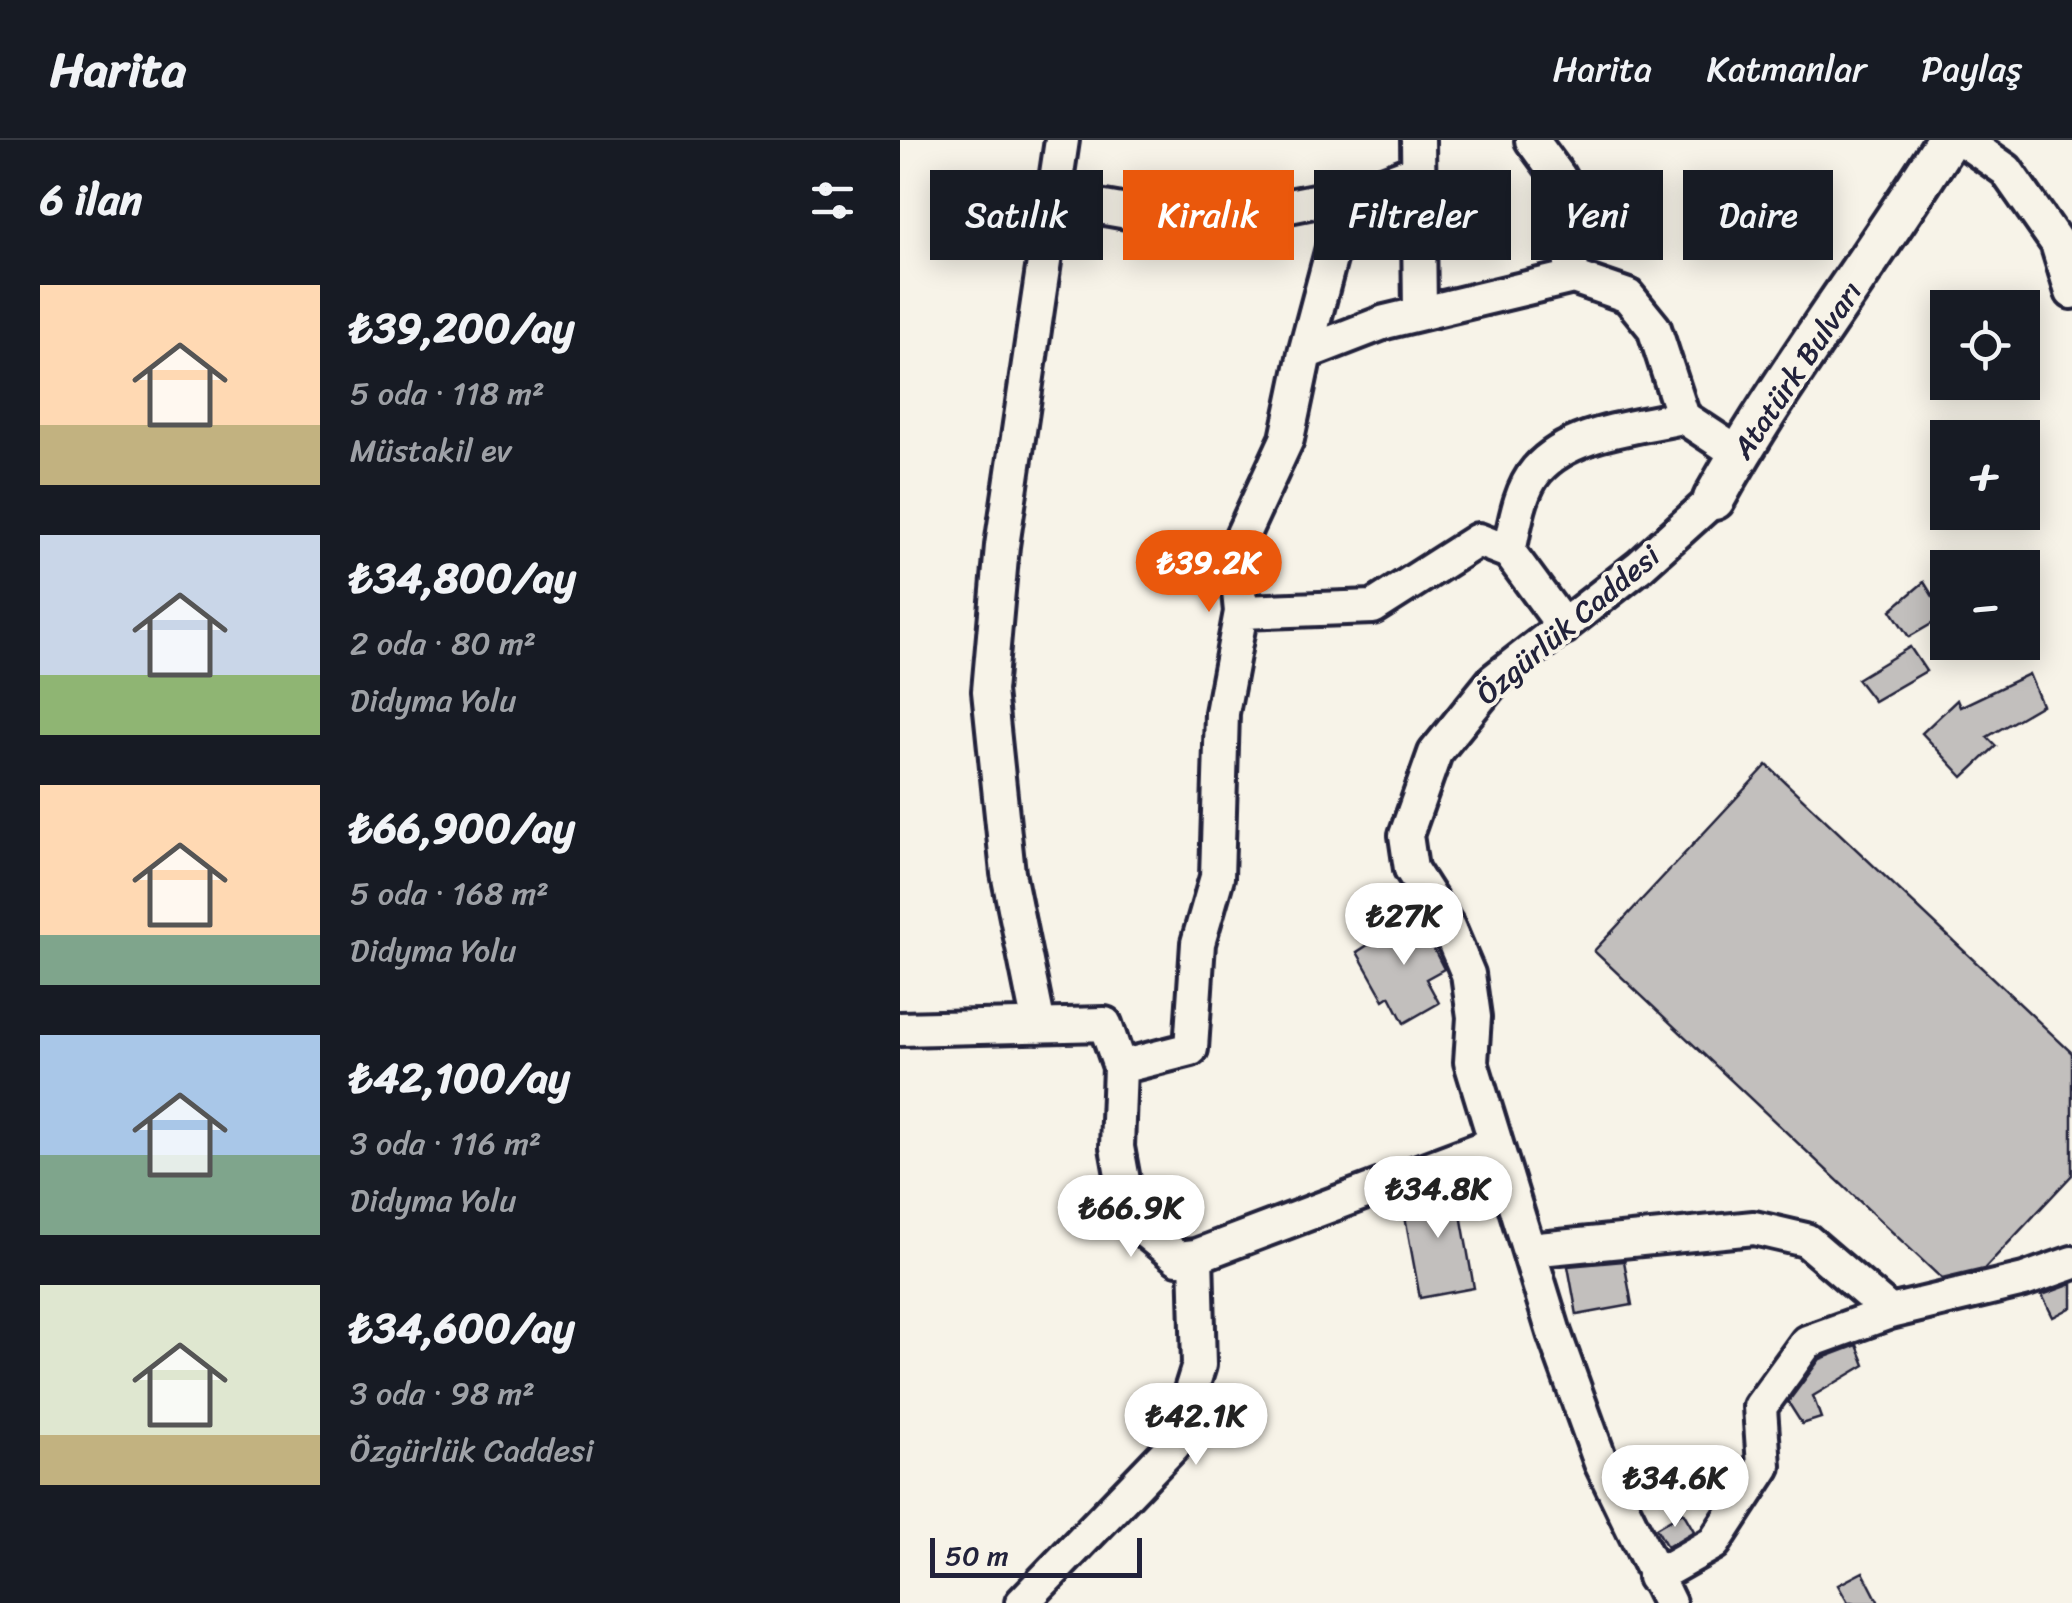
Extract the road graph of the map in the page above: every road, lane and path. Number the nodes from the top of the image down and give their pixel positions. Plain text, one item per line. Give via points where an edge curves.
1 (1062, 140) edge
2 (1532, 140) edge
3 (1947, 140) edge
4 (1963, 140) edge
5 (1418, 155) edge
6 (1057, 170) edge
7 (1396, 170) edge
8 (1314, 201) edge
9 (1103, 208) edge
10 (2057, 222) edge
11 (1043, 260) edge
12 (1330, 260) edge
13 (1574, 277) junction
14 (2072, 292) edge
15 (1420, 312) junction
16 (1305, 353) junction
17 (1683, 417) junction
18 (1739, 454) junction
19 (1714, 499) joint
20 (1509, 552) junction
21 (1241, 612) junction
22 (1564, 627) junction
23 (1039, 1026) junction
24 (900, 1029) edge
25 (1120, 1068) junction
26 (1493, 1144) junction
27 (1529, 1250) junction
28 (1196, 1256) junction
29 (2072, 1263) edge
30 (1890, 1312) junction
31 (1661, 1590) edge
32 (1022, 1603) edge

1 - 6 street
2 - 13 street via 1559,177
3 - 18 main road, Atatürk Bulvarı
4 - 10 street via 2006,170
5 - 7 street
5 - 15 street
8 - 9 street via 1198,224
10 - 14 street via 2056,243
11 - 23 street via 988,690 1008,873
12 - 16 street
13 - 15 street
13 - 17 street via 1628,296 1654,328
15 - 16 street
16 - 21 street via 1286,440 1235,551
17 - 18 street
17 - 20 street via 1572,443 1537,471 1520,502
18 - 19 main road, Atatürk Bulvarı
19 - 22 street, Özgürlük Caddesi
20 - 21 street via 1478,540 1373,606
20 - 22 street
21 - 25 street via 1222,713 1218,876 1198,943 1191,1050
22 - 26 street, Özgürlük Caddesi via 1494,680 1436,753 1406,834 1411,869 1468,974 1471,1062
23 - 24 street
23 - 25 street via 1105,1024
25 - 28 street via 1117,1148 1130,1218 1178,1258
26 - 27 street, Özgürlük Caddesi
26 - 28 street
27 - 30 street via 1754,1228 1806,1240
27 - 31 street, Özgürlük Caddesi via 1601,1463
28 - 32 street via 1199,1365 1174,1445
29 - 30 street
30 - 31 street via 1806,1342 1760,1407 1764,1466 1714,1542

